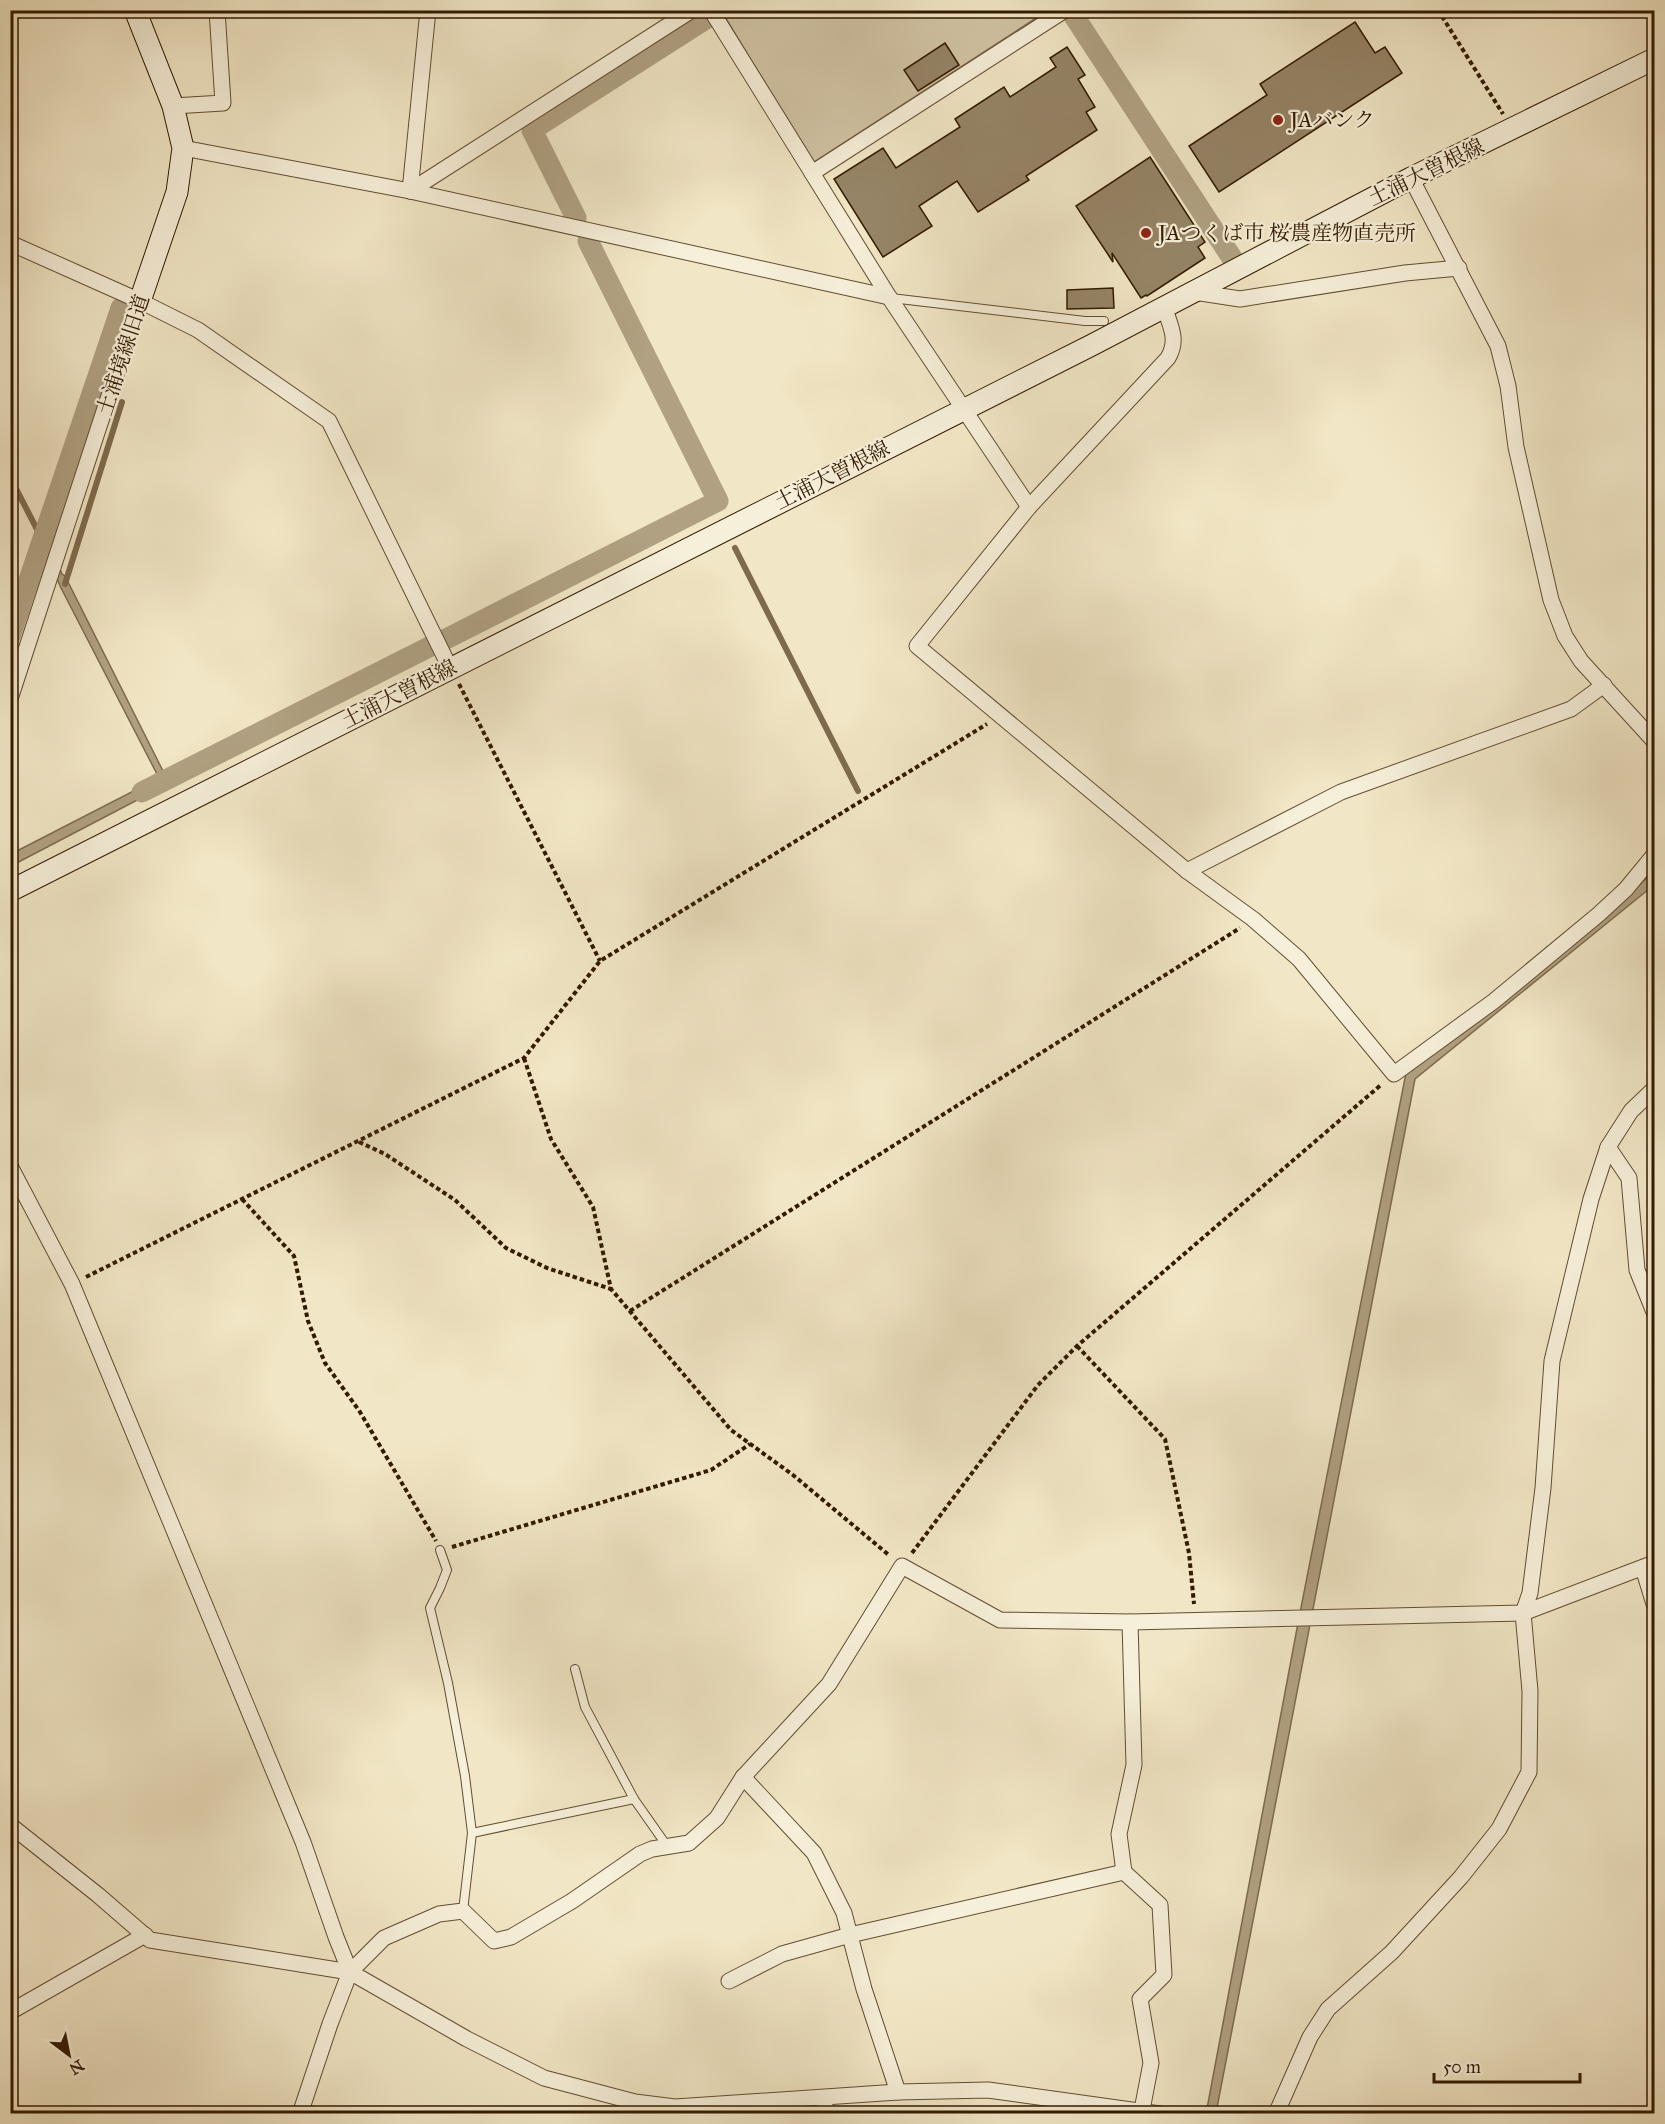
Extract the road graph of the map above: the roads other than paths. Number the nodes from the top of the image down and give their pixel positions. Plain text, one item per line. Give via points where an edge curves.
1 (135, 10) edge
2 (217, 10) edge
3 (428, 10) edge
4 (692, 10) edge
5 (711, 10) edge
6 (1065, 10) edge
7 (1654, 59) edge
8 (173, 105) junction
9 (183, 148) junction
10 (812, 173) junction
11 (1411, 178) junction
12 (410, 191) junction
13 (10, 243) edge
14 (1459, 268) junction
15 (1194, 292) junction
16 (889, 297) junction
17 (140, 301) junction
18 (1164, 306) junction
19 (1104, 321) dead end
20 (962, 409) junction
21 (1029, 507) junction
22 (450, 668) junction
23 (1604, 685) junction
24 (10, 699) edge
25 (1654, 741) edge
26 (1654, 855) edge
27 (1187, 871) junction
28 (10, 891) edge
29 (1654, 1089) edge
30 (1608, 1146) junction
31 (10, 1166) edge
32 (1654, 1312) edge
33 (440, 1550) road end
34 (1649, 1565) edge
35 (1654, 1604) edge
36 (1523, 1613) junction
37 (1130, 1622) junction
38 (575, 1669) dead end
39 (743, 1777) junction
40 (634, 1799) junction
41 (10, 1825) edge
42 (472, 1833) junction
43 (667, 1846) junction
44 (1124, 1872) junction
45 (463, 1911) junction
46 (145, 1935) junction
47 (850, 1935) junction
48 (350, 1972) junction
49 (729, 1981) dead end
50 (10, 2012) edge
51 (898, 2092) junction
52 (824, 2098) junction
53 (676, 2110) edge
54 (1142, 2110) junction
55 (300, 2114) edge
56 (826, 2114) edge
57 (1160, 2114) edge
58 (1276, 2114) edge

1 - 8 main road, 土浦境線旧道
2 - 8 street via 223,103
3 - 12 street
4 - 12 street
5 - 10 street
6 - 10 street
7 - 11 main road, 土浦大曽根線
8 - 9 main road, 土浦境線旧道
9 - 12 street
9 - 17 main road, 土浦境線旧道 via 177,192
10 - 16 street
11 - 14 street
11 - 15 main road, 土浦大曽根線
12 - 16 street
13 - 17 street
14 - 15 street via 1240,299
14 - 23 street via 1498,346 1516,447 1551,600 1565,636 1581,661
15 - 18 main road, 土浦大曽根線
16 - 19 lane
16 - 20 street
17 - 22 street via 198,330 329,421
17 - 24 street, 土浦境線旧道
18 - 20 main road, 土浦大曽根線
18 - 21 street via 1174,338 1168,358
20 - 21 street
20 - 22 main road, 土浦大曽根線
21 - 27 street via 917,646
22 - 28 main road, 土浦大曽根線
23 - 25 street
23 - 27 street via 1571,710 1341,792
26 - 27 street via 1599,914 1494,1001 1394,1074 1299,959
29 - 30 street via 1631,1111
30 - 32 street via 1629,1178 1637,1270
30 - 36 street via 1591,1199 1552,1361 1543,1488 1530,1593
31 - 48 street via 72,1284 303,1842
33 - 42 lane via 447,1570 429,1608 448,1683
34 - 35 street
34 - 36 street
36 - 37 street
36 - 58 street via 1530,1691 1529,1772 1499,1829 1461,1877 1392,1952 1328,2009 1310,2037
37 - 39 street via 1000,1620 902,1566 829,1684
37 - 44 street via 1134,1765 1119,1834
38 - 40 lane via 585,1707
39 - 43 street via 717,1818 689,1843
39 - 47 street via 814,1853 844,1912
40 - 42 lane
40 - 43 lane
41 - 46 street
42 - 45 lane
43 - 45 street via 640,1854 511,1937 494,1941
44 - 47 street
44 - 54 street via 1160,1905 1164,1975 1140,1999 1150,2063
45 - 48 street via 439,1914 384,1938
46 - 48 street via 150,1940
46 - 50 street
47 - 49 street via 782,1954
47 - 51 street
48 - 53 street via 544,2078
48 - 55 street
51 - 52 street
51 - 54 street via 988,2090
52 - 53 street
52 - 56 street
54 - 57 street

